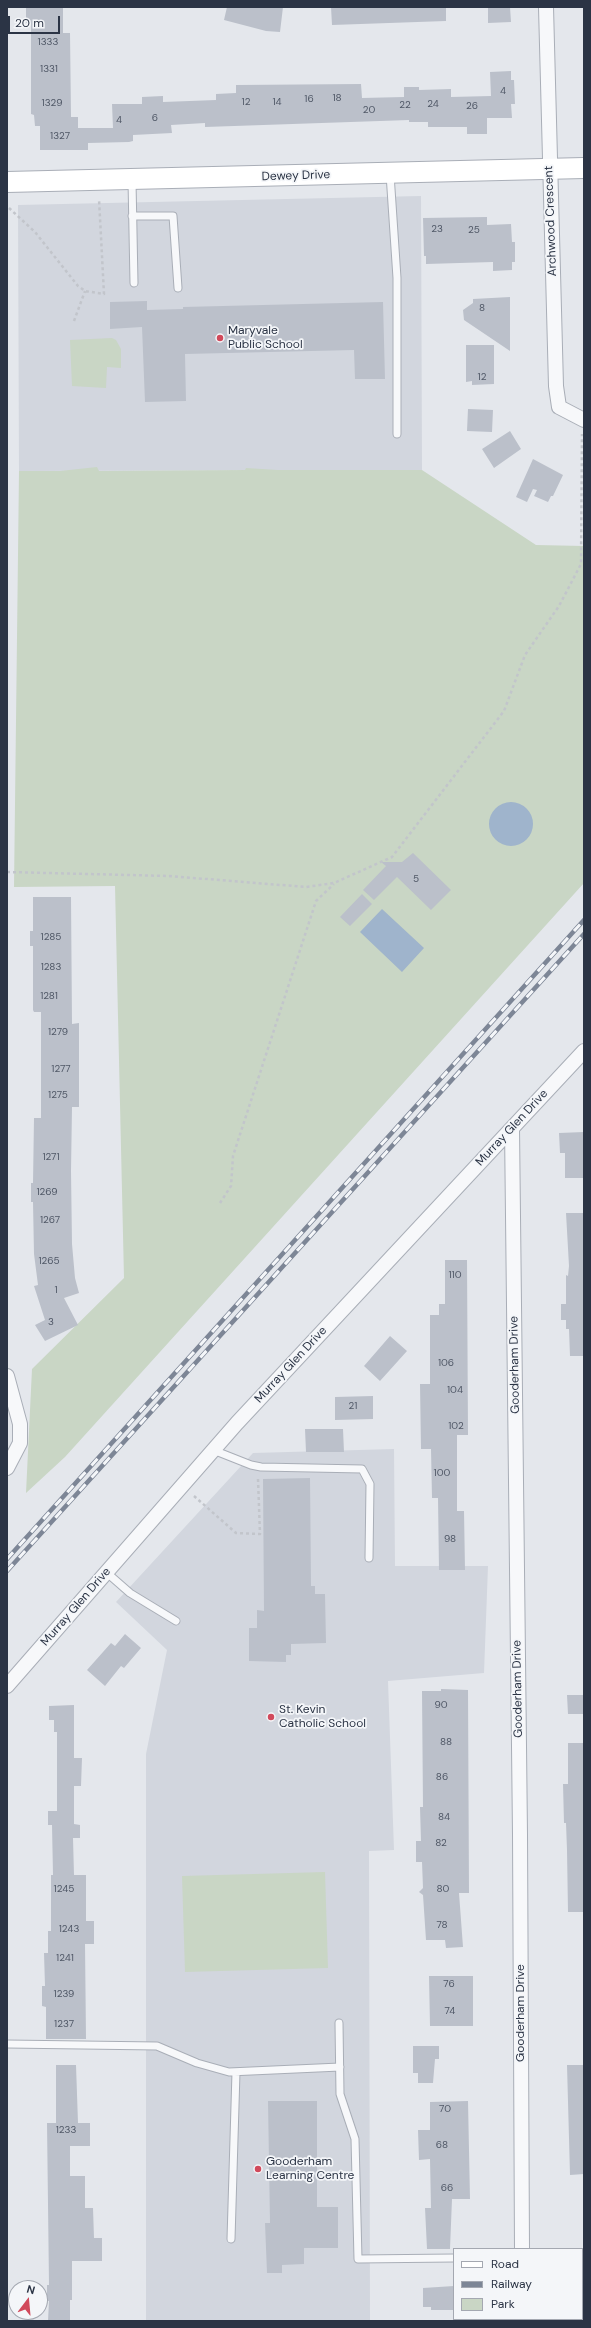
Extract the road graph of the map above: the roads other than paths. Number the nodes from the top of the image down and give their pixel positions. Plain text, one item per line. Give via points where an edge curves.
1 (546, 7) edge
2 (584, 168) edge
3 (549, 169) junction
4 (390, 173) junction
5 (132, 180) junction
6 (7, 182) edge
7 (132, 216) junction
8 (134, 283) dead end
9 (178, 288) dead end
10 (583, 420) edge
11 (397, 434) dead end
12 (584, 1051) edge
13 (512, 1128) junction
14 (7, 1376) edge
15 (213, 1450) junction
16 (7, 1468) edge
17 (369, 1558) dead end
18 (106, 1572) junction
19 (176, 1621) dead end
20 (7, 1686) edge
21 (339, 2023) dead end
22 (7, 2044) edge
23 (340, 2067) junction
24 (236, 2072) junction
25 (231, 2239) dead end
26 (522, 2248) edge
27 (453, 2258) edge

1 - 3 street, Archwood Crescent
2 - 3 street, Dewey Drive
3 - 4 street, Dewey Drive
3 - 10 street, Archwood Crescent via 556,386 559,407
4 - 5 street, Dewey Drive
4 - 11 lane via 397,278
5 - 6 street, Dewey Drive
5 - 7 lane
7 - 8 lane
7 - 9 lane via 173,216
12 - 13 street, Murray Glen Drive
13 - 15 street, Murray Glen Drive
13 - 26 street, Gooderham Drive
14 - 16 street via 20,1424 20,1442
15 - 17 lane via 258,1467 362,1469 370,1484
15 - 18 street, Murray Glen Drive
18 - 19 lane via 130,1593
18 - 20 street, Murray Glen Drive
21 - 23 lane
22 - 24 lane via 157,2046 197,2064
23 - 24 lane
23 - 27 lane via 340,2094 356,2139 358,2259
24 - 25 lane

